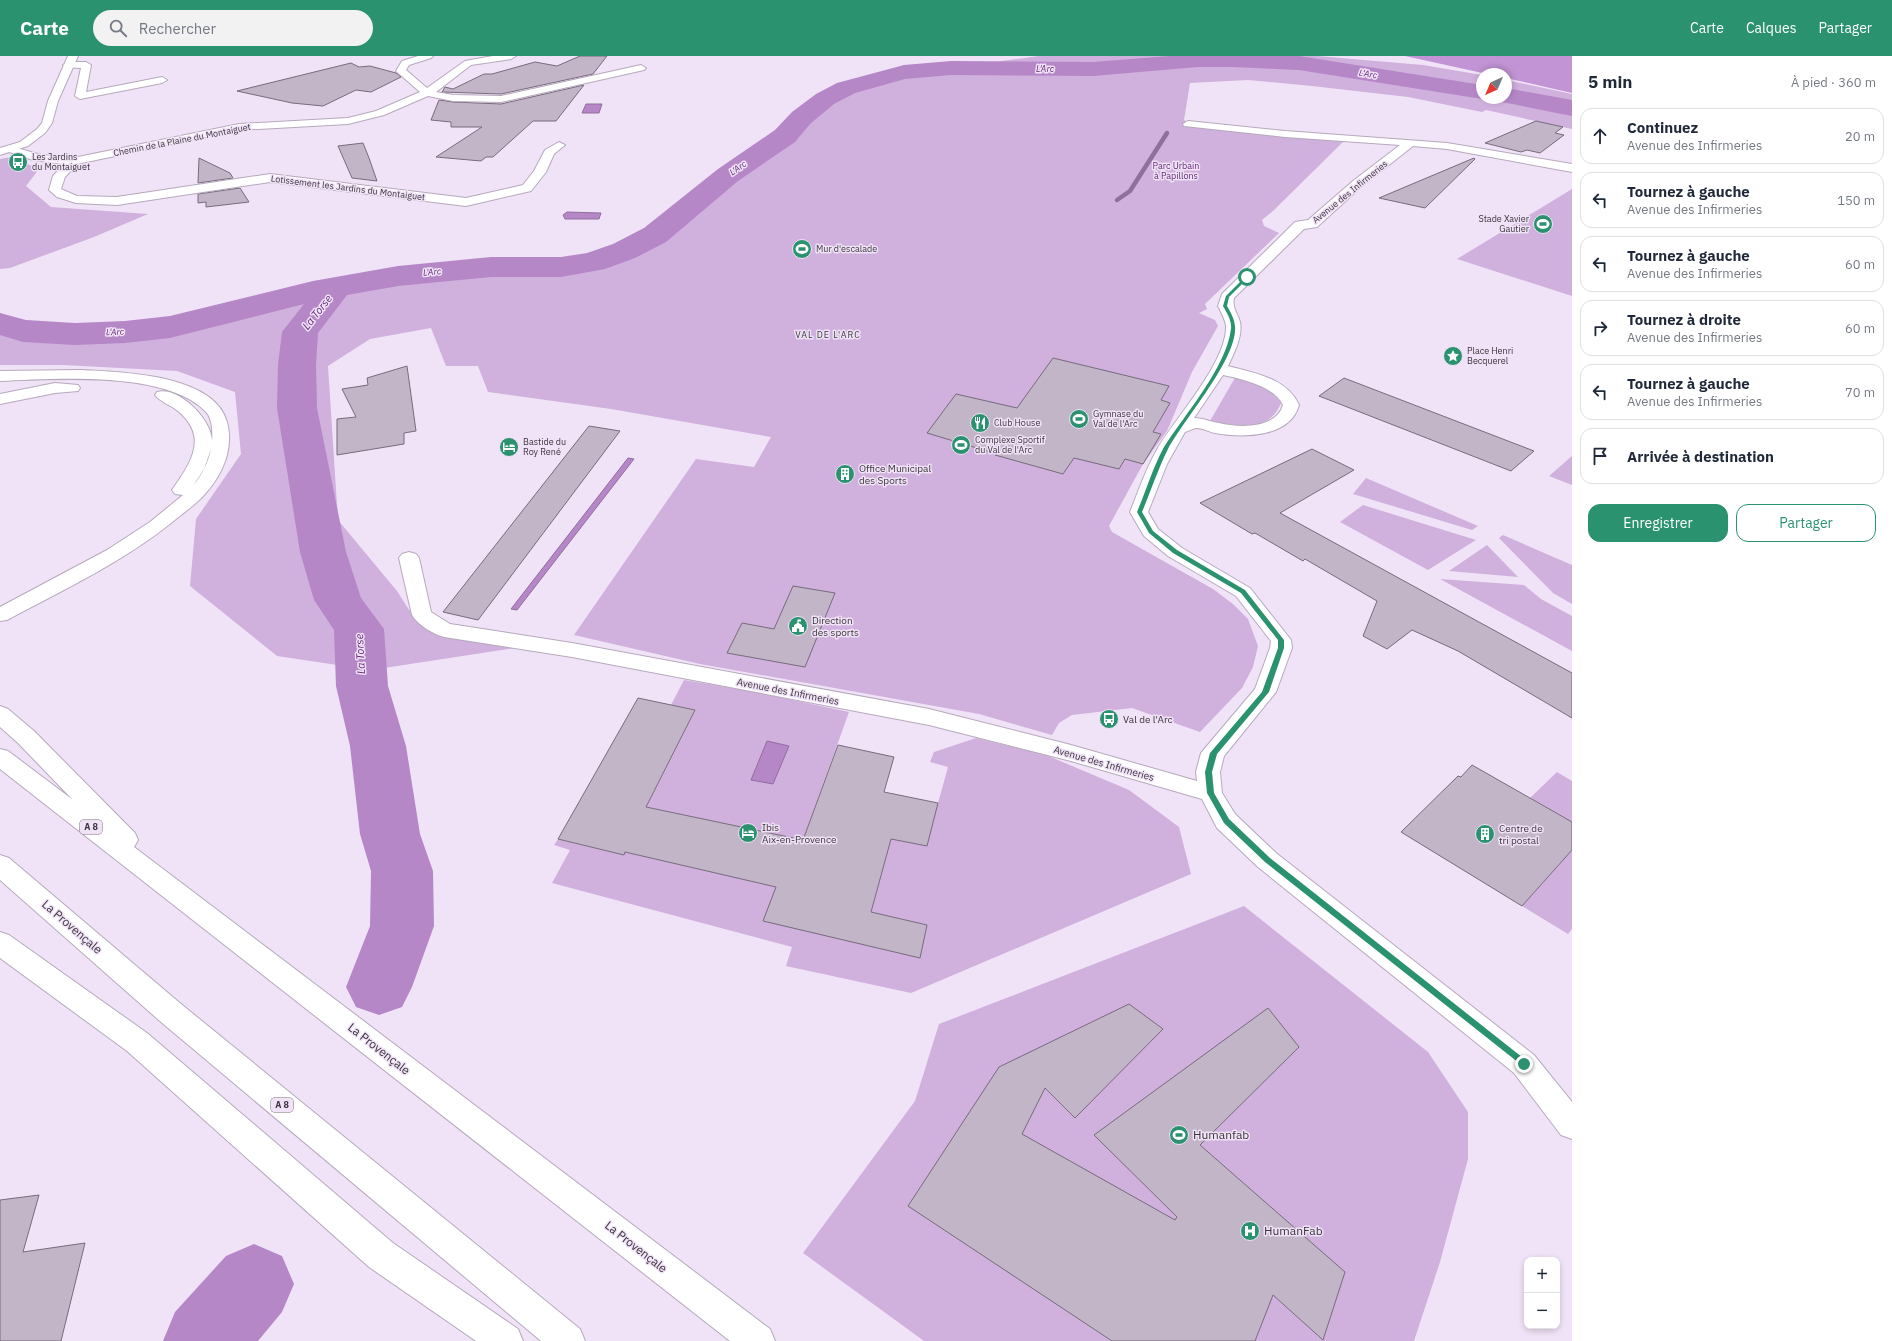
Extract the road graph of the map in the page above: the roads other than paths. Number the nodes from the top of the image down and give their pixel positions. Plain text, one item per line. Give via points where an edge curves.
1 (428, 56) edge
2 (511, 56) edge
3 (70, 61) edge
4 (641, 68) dead end
5 (162, 80) dead end
6 (427, 93) junction
7 (1188, 124) dead end
8 (1411, 142) junction
9 (559, 145) dead end
10 (5, 150) edge
11 (73, 162) junction
12 (1572, 168) edge
13 (1218, 369) junction
14 (0, 376) edge
15 (0, 399) edge
16 (1180, 428) junction
17 (409, 558) dead end
18 (0, 604) edge
19 (0, 615) edge
20 (0, 714) edge
21 (0, 757) edge
22 (1210, 793) junction
23 (0, 865) edge
24 (181, 897) junction
25 (0, 943) edge
26 (1572, 1125) edge
27 (506, 1341) edge
28 (568, 1341) edge
29 (758, 1341) edge

1 - 6 main road via 405,63 401,71
2 - 6 main road, Chemin de la Plaine du Montaiguet via 468,63
3 - 5 main road via 86,65 80,96
3 - 10 main road via 42,131 24,144
4 - 6 main road via 501,99 453,98
6 - 11 main road, Chemin de la Plaine du Montaiguet via 380,113 348,121 239,127
7 - 8 main road via 1317,137
8 - 12 main road via 1474,150
8 - 13 main road, Avenue des Infirmeries via 1357,184 1312,224 1296,228 1227,297 1225,306 1233,328 1229,347
9 - 11 main road, Lotissement les Jardins du Montaiguet via 549,152 540,172 527,188 466,202 270,178 117,201 95,201 68,198 55,190 59,176
10 - 11 main road, Chemin de la Plaine du Montaiguet via 54,161
13 - 16 main road, Avenue des Infirmeries
13 - 16 main road via 1254,379 1280,390 1290,402 1288,417 1263,429 1216,428 1195,423
14 - 19 main road via 99,375 146,380 178,388 214,410 220,429 221,448 217,463 199,490 162,522 117,552
15 - 18 main road via 55,388 131,388 165,395 188,409 199,426 204,444 195,470 179,491 144,519 57,574
16 - 22 main road, Avenue des Infirmeries via 1166,449 1139,512 1151,532 1171,548 1243,592 1281,640 1281,648 1265,692 1213,753 1208,772
17 - 22 main road, Avenue des Infirmeries via 422,615 444,630 572,650 929,717 1071,753
20 - 24 main road via 26,737
21 - 24 main road, La Provençale / A 8
22 - 26 main road, Avenue des Infirmeries via 1226,821 1267,860 1524,1064
23 - 28 main road, La Provençale / A 8 via 171,1013
24 - 29 main road, La Provençale / A 8
25 - 27 main road via 138,1042 381,1254

